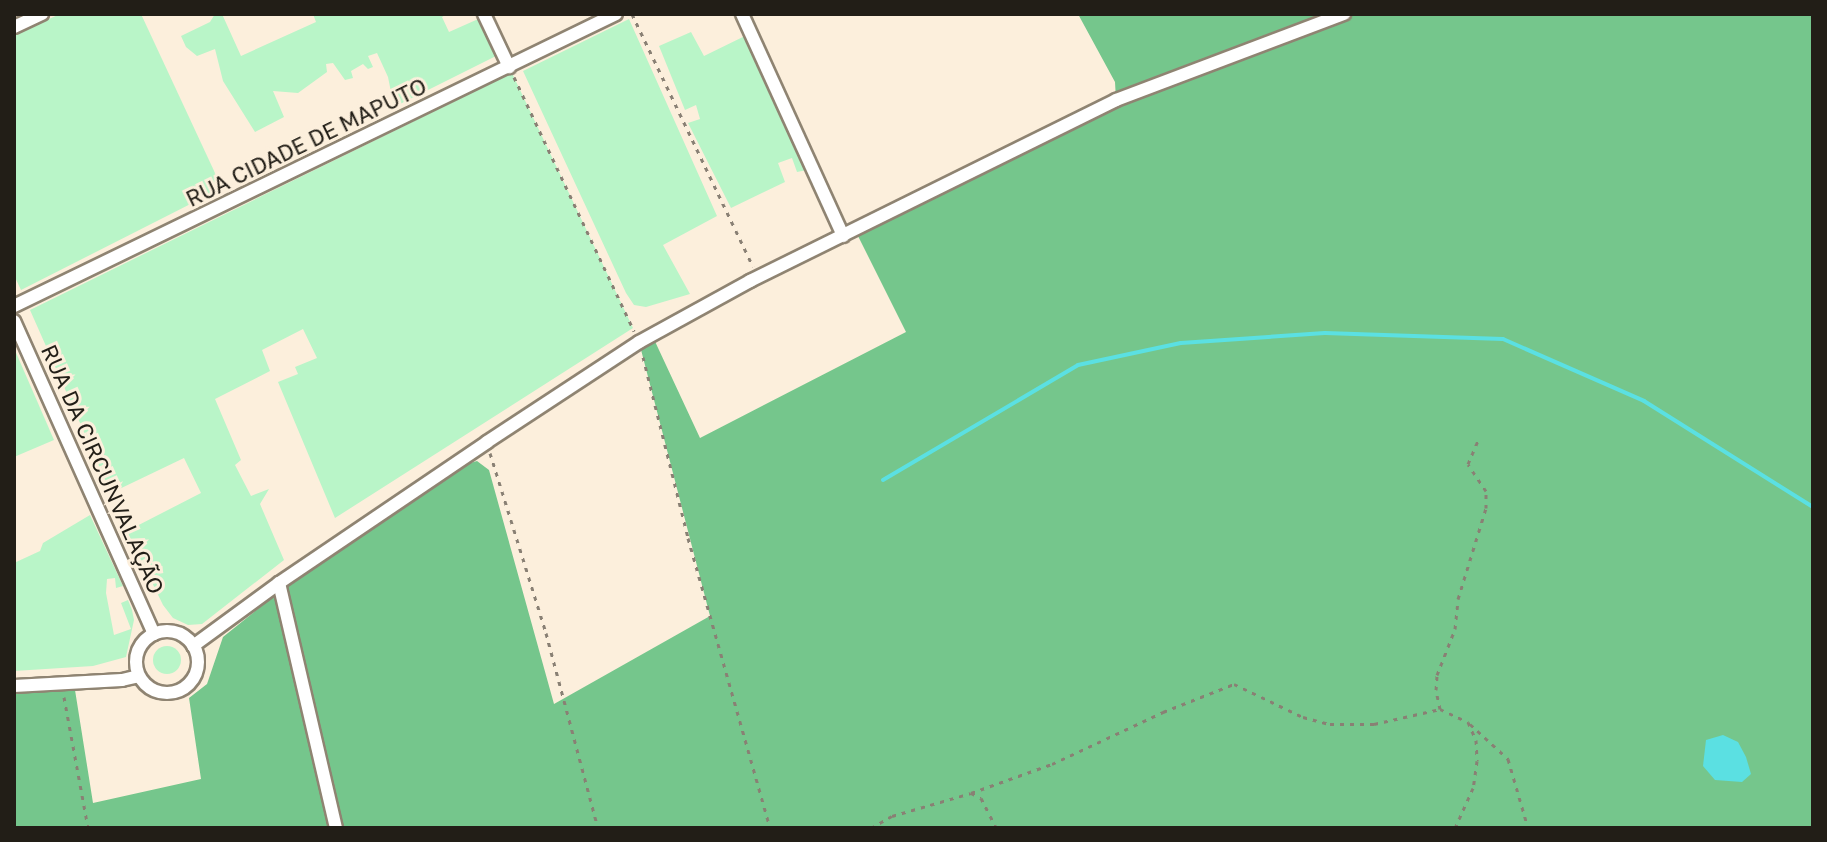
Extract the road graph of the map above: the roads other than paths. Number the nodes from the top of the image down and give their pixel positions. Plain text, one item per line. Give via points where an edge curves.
1 (42, 14) edge
2 (484, 14) edge
3 (616, 14) edge
4 (742, 14) edge
5 (1344, 14) edge
6 (14, 27) edge
7 (509, 67) junction
8 (843, 236) junction
9 (14, 306) edge
10 (14, 321) edge
11 (279, 583) junction
12 (154, 634) junction
13 (193, 646) junction
14 (139, 676) junction
15 (14, 686) edge
16 (336, 828) edge

1 - 6 street
2 - 7 street
3 - 7 street, RUA CIDADE DE MAPUTO
4 - 8 street
5 - 8 street via 1116,100
7 - 9 street, RUA CIDADE DE MAPUTO
8 - 11 street via 639,342
10 - 12 street, RUA DA CIRCUNVALAÇÃO
11 - 13 street
11 - 16 street
12 - 13 street via 172,632
12 - 14 street via 140,647
13 - 14 street via 198,666 181,689 153,690
14 - 15 street

